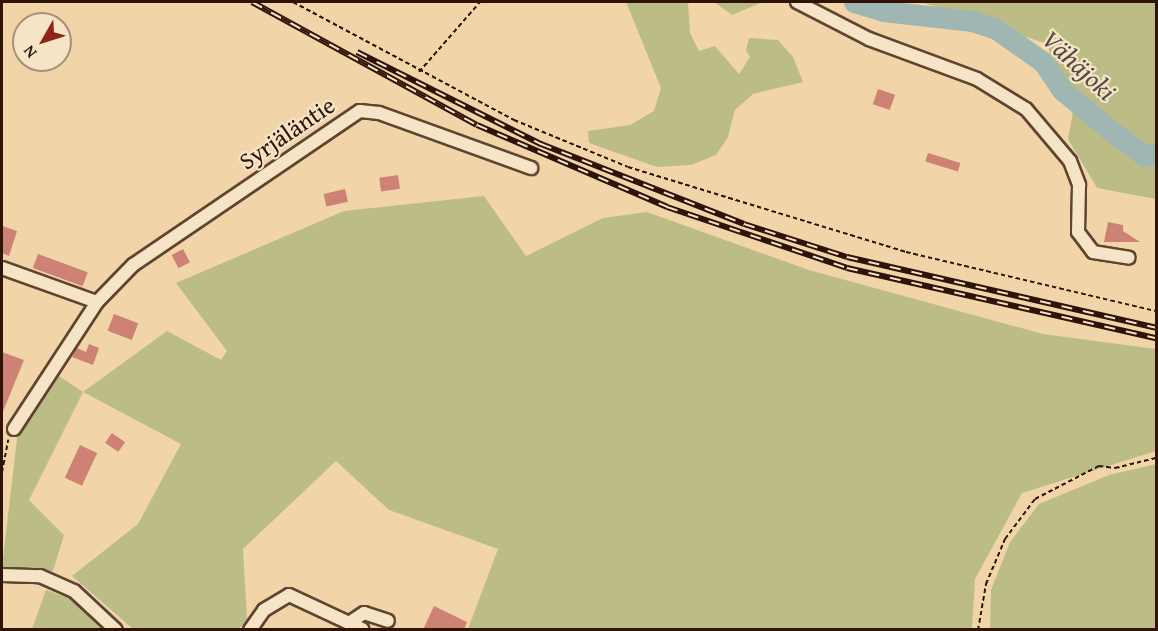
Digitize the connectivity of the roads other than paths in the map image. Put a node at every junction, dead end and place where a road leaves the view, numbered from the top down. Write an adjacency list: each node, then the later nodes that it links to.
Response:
1 (796, 2): 3 (street)
2 (531, 168): 5 (street, Syrjäläntie)
3 (1129, 258)
4 (2, 268): 5 (street)
5 (97, 302): 6 (street, Syrjäläntie)
6 (14, 429)
7 (2, 575): 11 (street)
8 (388, 621): 9 (street)
9 (349, 623): 10 (street); 12 (street)
10 (362, 629)
11 (117, 630)
12 (250, 630)

